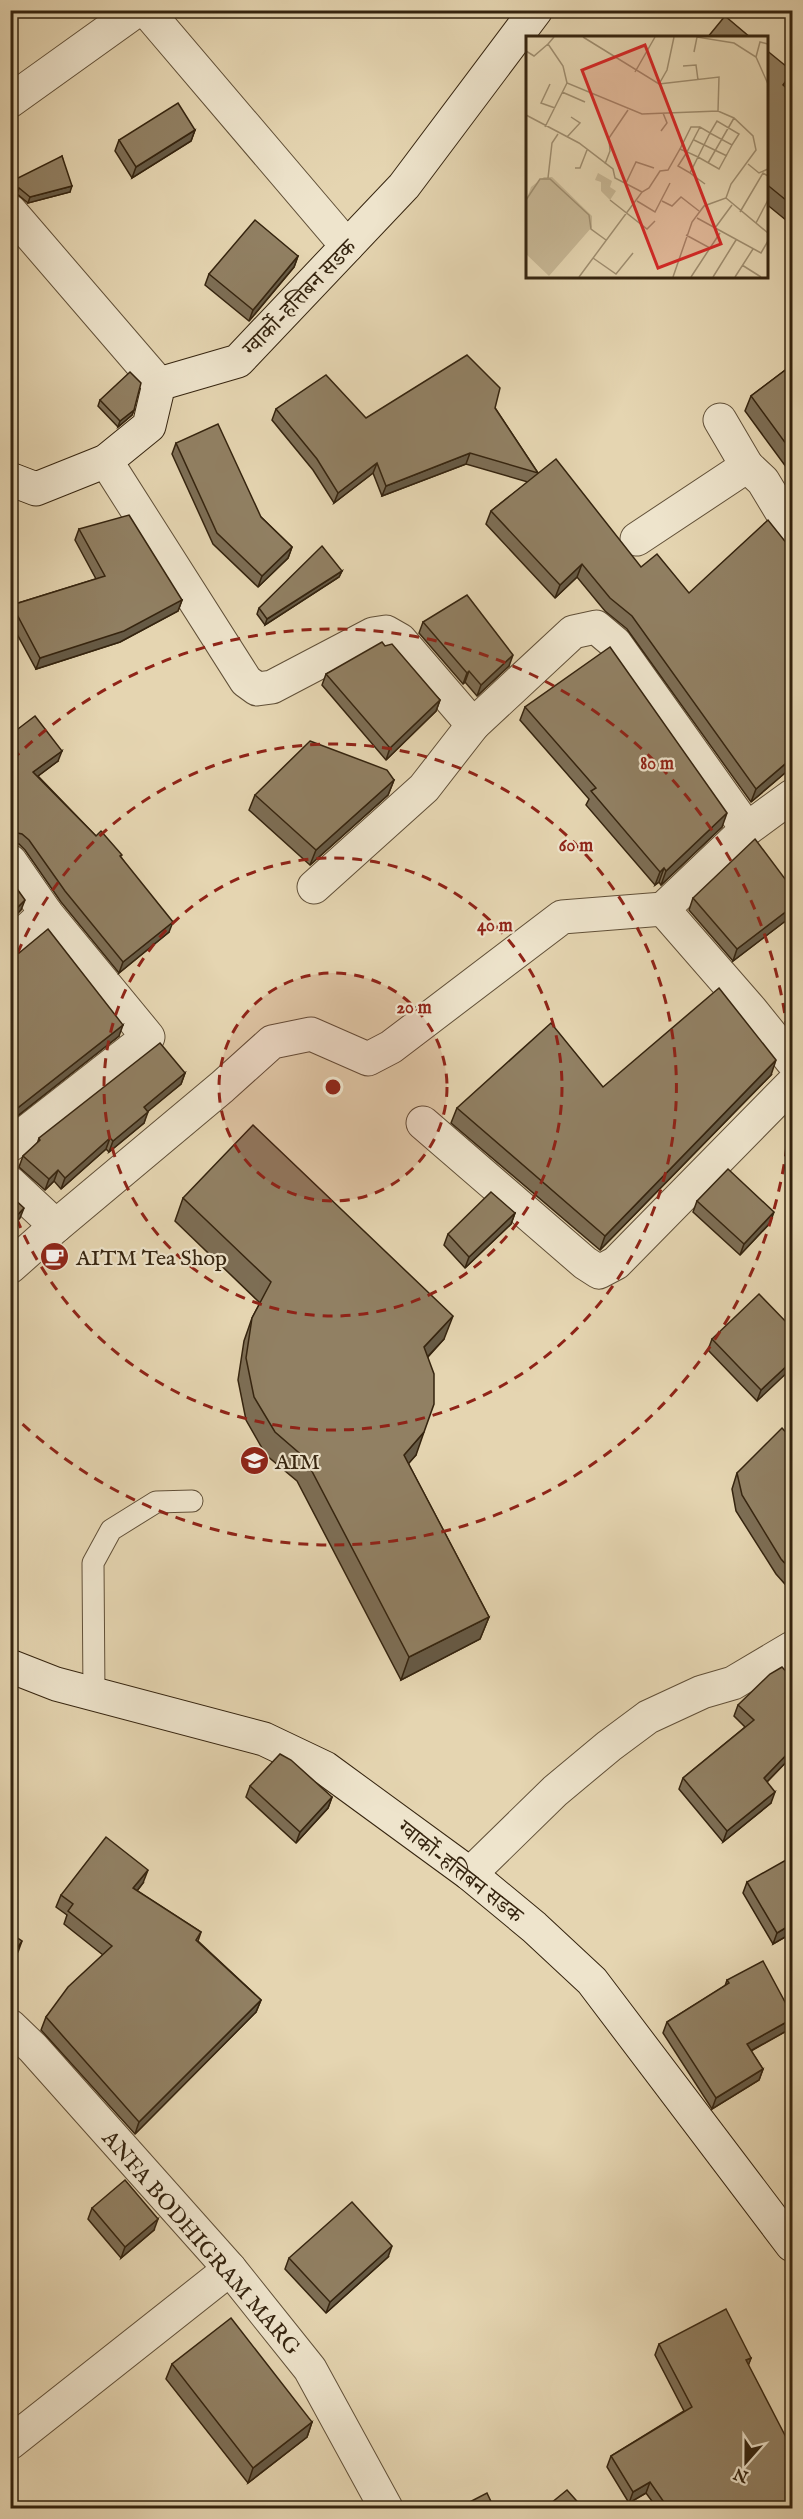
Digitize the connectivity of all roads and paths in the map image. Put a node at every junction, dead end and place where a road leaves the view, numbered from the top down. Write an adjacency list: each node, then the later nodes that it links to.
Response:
1 (137, 10): 4 (street)
2 (146, 10): 6 (street)
3 (536, 10): 6 (street, ग्वार्को-हत्तिबन सडक)
4 (10, 101)
5 (10, 211): 7 (street)
6 (347, 246): 7 (street, ग्वार्को-हत्तिबन सडक)
7 (159, 384): 9 (street)
8 (720, 420): 10 (street)
9 (106, 461): 11 (street); 14 (street)
10 (747, 466): 12 (street); 13 (street)
11 (10, 479)
12 (792, 529)
13 (637, 539)
14 (472, 725): 16 (street); 18 (street)
15 (792, 796): 16 (street)
16 (747, 829): 19 (street)
17 (10, 861): 20 (street)
18 (314, 887)
19 (663, 909): 22 (street); 27 (street)
20 (46, 914): 21 (street); 25 (street)
21 (10, 946)
22 (792, 1061)
23 (792, 1084): 24 (street)
24 (423, 1123)
25 (10, 1145)
26 (10, 1183): 27 (street)
27 (56, 1226): 28 (street)
28 (10, 1267)
29 (192, 1501): 32 (lane)
30 (792, 1648): 33 (street)
31 (10, 1666): 32 (street, ग्वार्को-हत्तिबन सडक)
32 (94, 1695): 33 (street, ग्वार्को-हत्तिबन सडक)
33 (470, 1874): 35 (street, ग्वार्को-हत्तिबन सडक)
34 (12, 2029): 36 (street, ANFA BODHIGRAM MARG)
35 (792, 2245)
36 (230, 2268): 37 (street); 38 (street, ANFA BODHIGRAM MARG)
37 (10, 2443)
38 (386, 2508)

